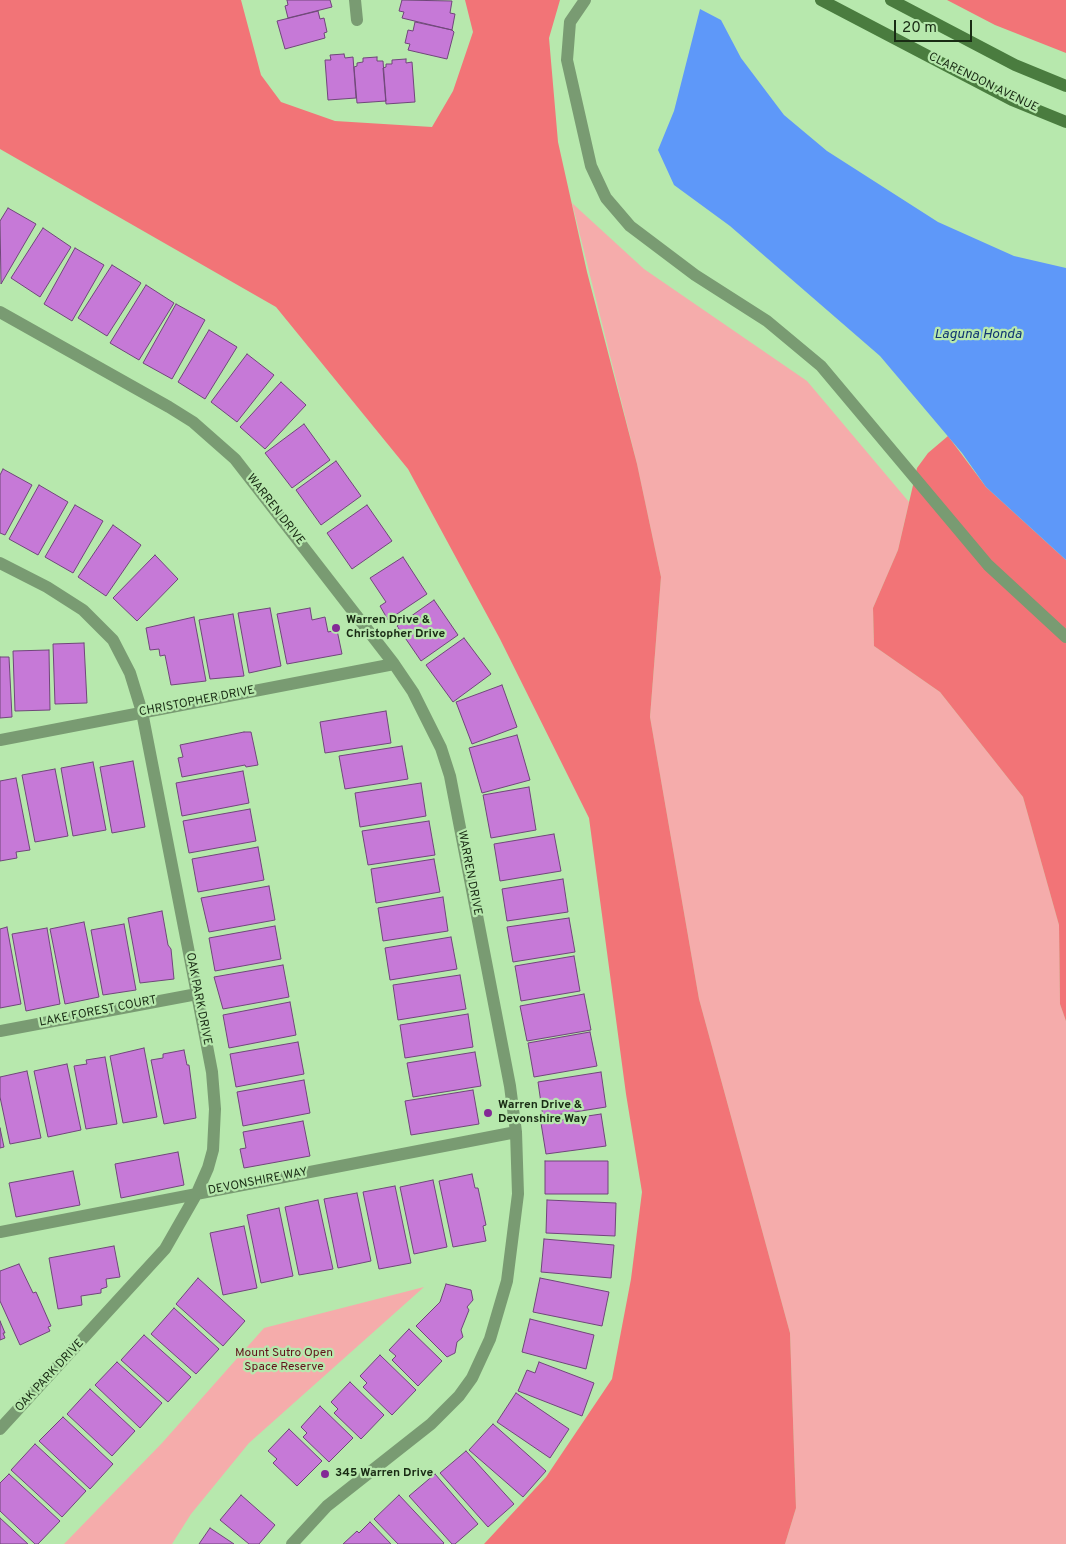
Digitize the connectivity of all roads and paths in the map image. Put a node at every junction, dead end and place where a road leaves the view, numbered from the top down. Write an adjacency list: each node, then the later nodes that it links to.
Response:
1 (355, 0): 5 (street)
2 (584, 0): 10 (street)
3 (821, 0): 7 (main road, CLARENDON AVENUE)
4 (891, 0): 6 (main road)
5 (357, 20)
6 (1066, 86)
7 (1066, 122)
8 (0, 312): 11 (street, WARREN DRIVE)
9 (0, 563): 12 (street, OAK PARK DRIVE)
10 (1066, 637)
11 (394, 664): 12 (street, CHRISTOPHER DRIVE); 16 (street, WARREN DRIVE)
12 (142, 712): 13 (street, CHRISTOPHER DRIVE); 14 (street, OAK PARK DRIVE)
13 (0, 740)
14 (197, 994): 15 (street, LAKE FOREST COURT); 17 (street, OAK PARK DRIVE)
15 (0, 1031)
16 (516, 1132): 17 (street, DEVONSHIRE WAY); 20 (street, WARREN DRIVE)
17 (197, 1194): 18 (street, DEVONSHIRE WAY); 19 (street, OAK PARK DRIVE)
18 (0, 1232)
19 (0, 1429)
20 (292, 1544)

